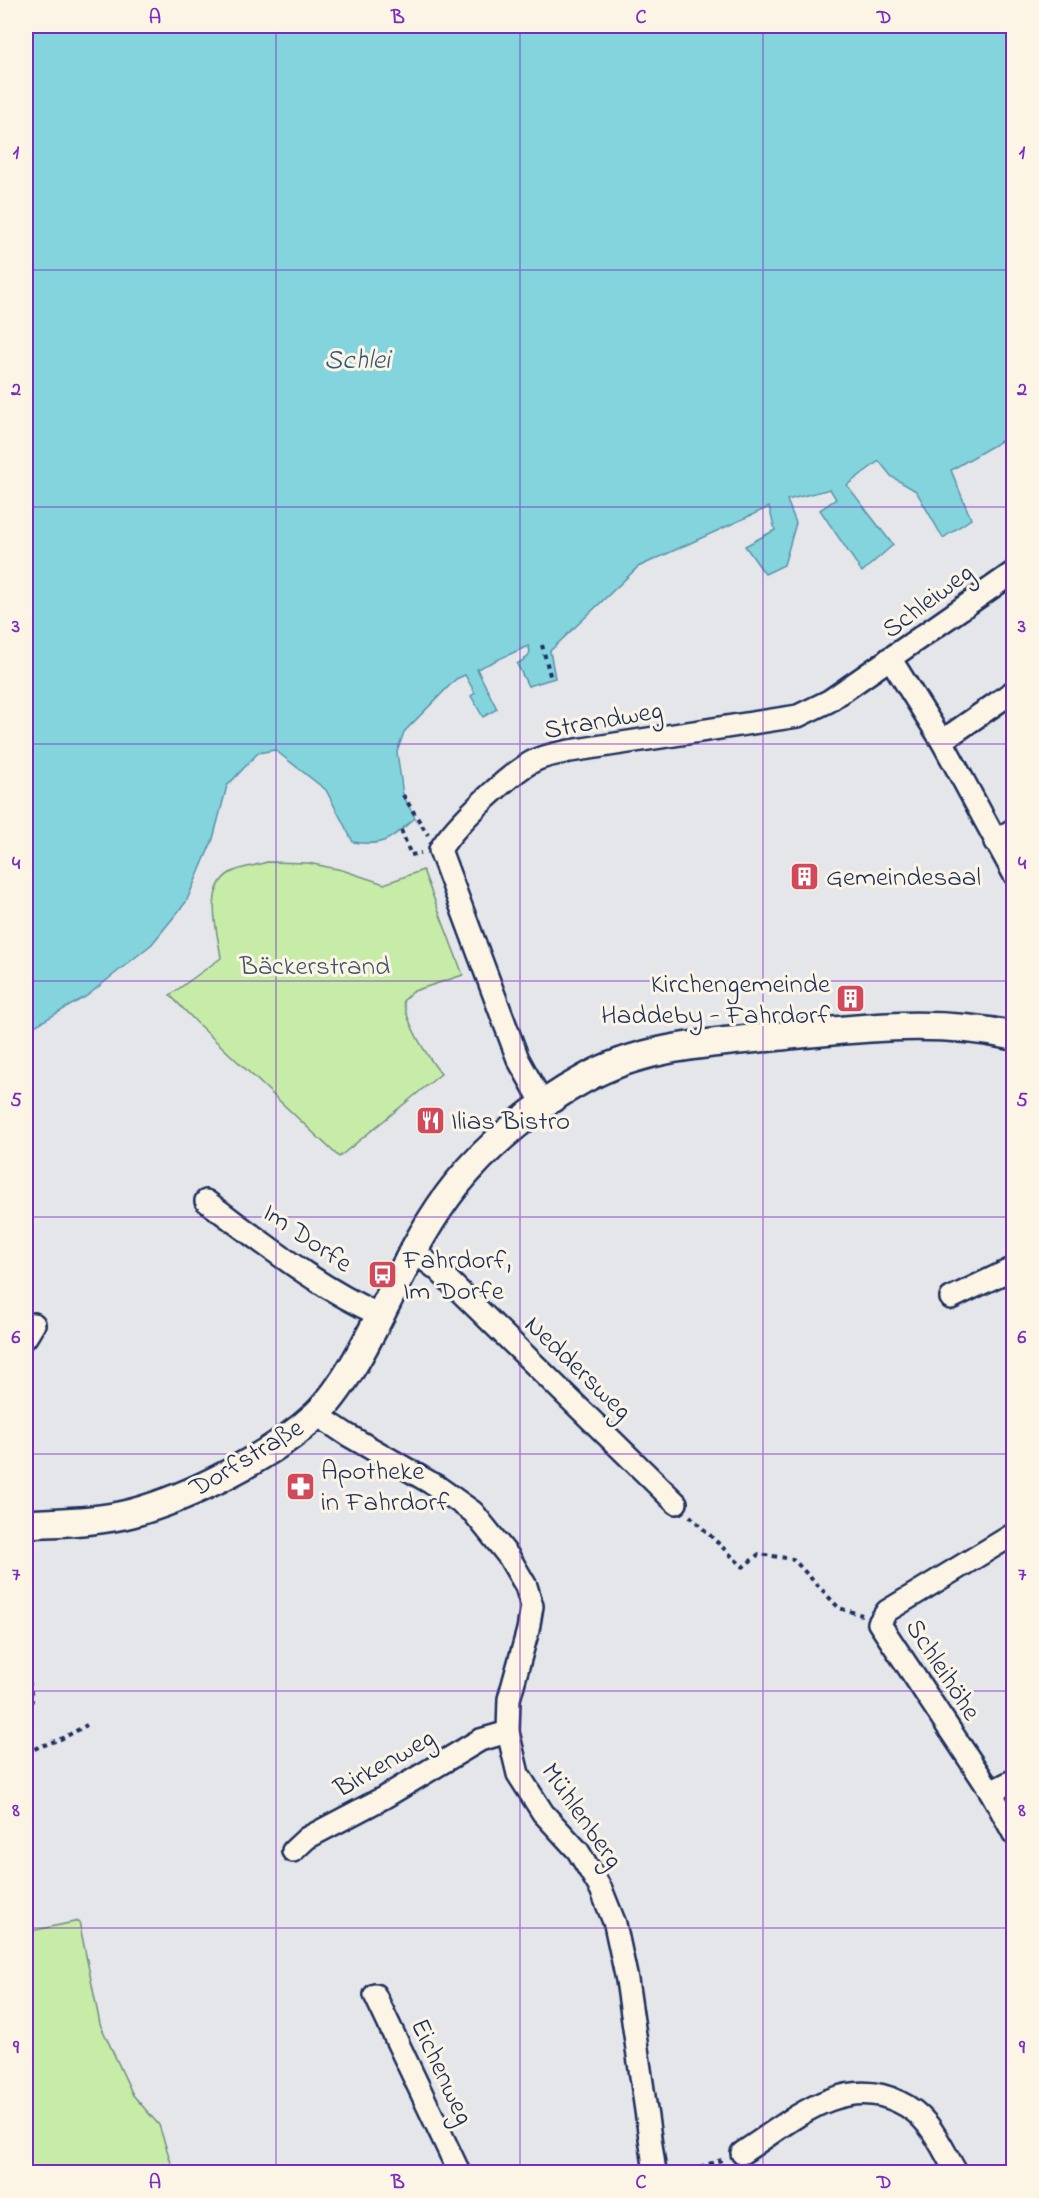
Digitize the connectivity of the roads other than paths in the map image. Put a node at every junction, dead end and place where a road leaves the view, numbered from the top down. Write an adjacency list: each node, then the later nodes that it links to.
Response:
1 (1014, 572): 2 (street, Schleiweg)
2 (890, 658): 4 (street, Schleiweg); 9 (street, Strandweg)
3 (1014, 691): 4 (street)
4 (942, 741): 6 (street, Schleiweg)
5 (1014, 829): 6 (street)
6 (995, 842): 7 (street, Schleiweg)
7 (1014, 874)
8 (1014, 1036): 9 (street, Dorfstraße)
9 (543, 1104): 11 (street, Dorfstraße)
10 (206, 1201): 14 (street, Im Dorfe)
11 (413, 1251): 14 (street, Dorfstraße); 16 (street, Neddersweg)
12 (1014, 1268): 13 (street)
13 (951, 1298)
14 (380, 1315): 15 (street, Dorfstraße)
15 (316, 1414): 17 (street, Dorfstraße); 19 (street, Mühlenberg)
16 (676, 1503)
17 (26, 1524)
18 (1014, 1534): 21 (street, Schleihöhe)
19 (508, 1732): 23 (street, Birkenweg); 27 (street, Mühlenberg)
20 (1014, 1780): 21 (street)
21 (991, 1792): 22 (street, Schleihöhe)
22 (1014, 1834)
23 (293, 1851)
24 (375, 1995): 26 (street, Eichenweg)
25 (742, 2153): 28 (street)
26 (459, 2172)
27 (655, 2172)
28 (956, 2172)

